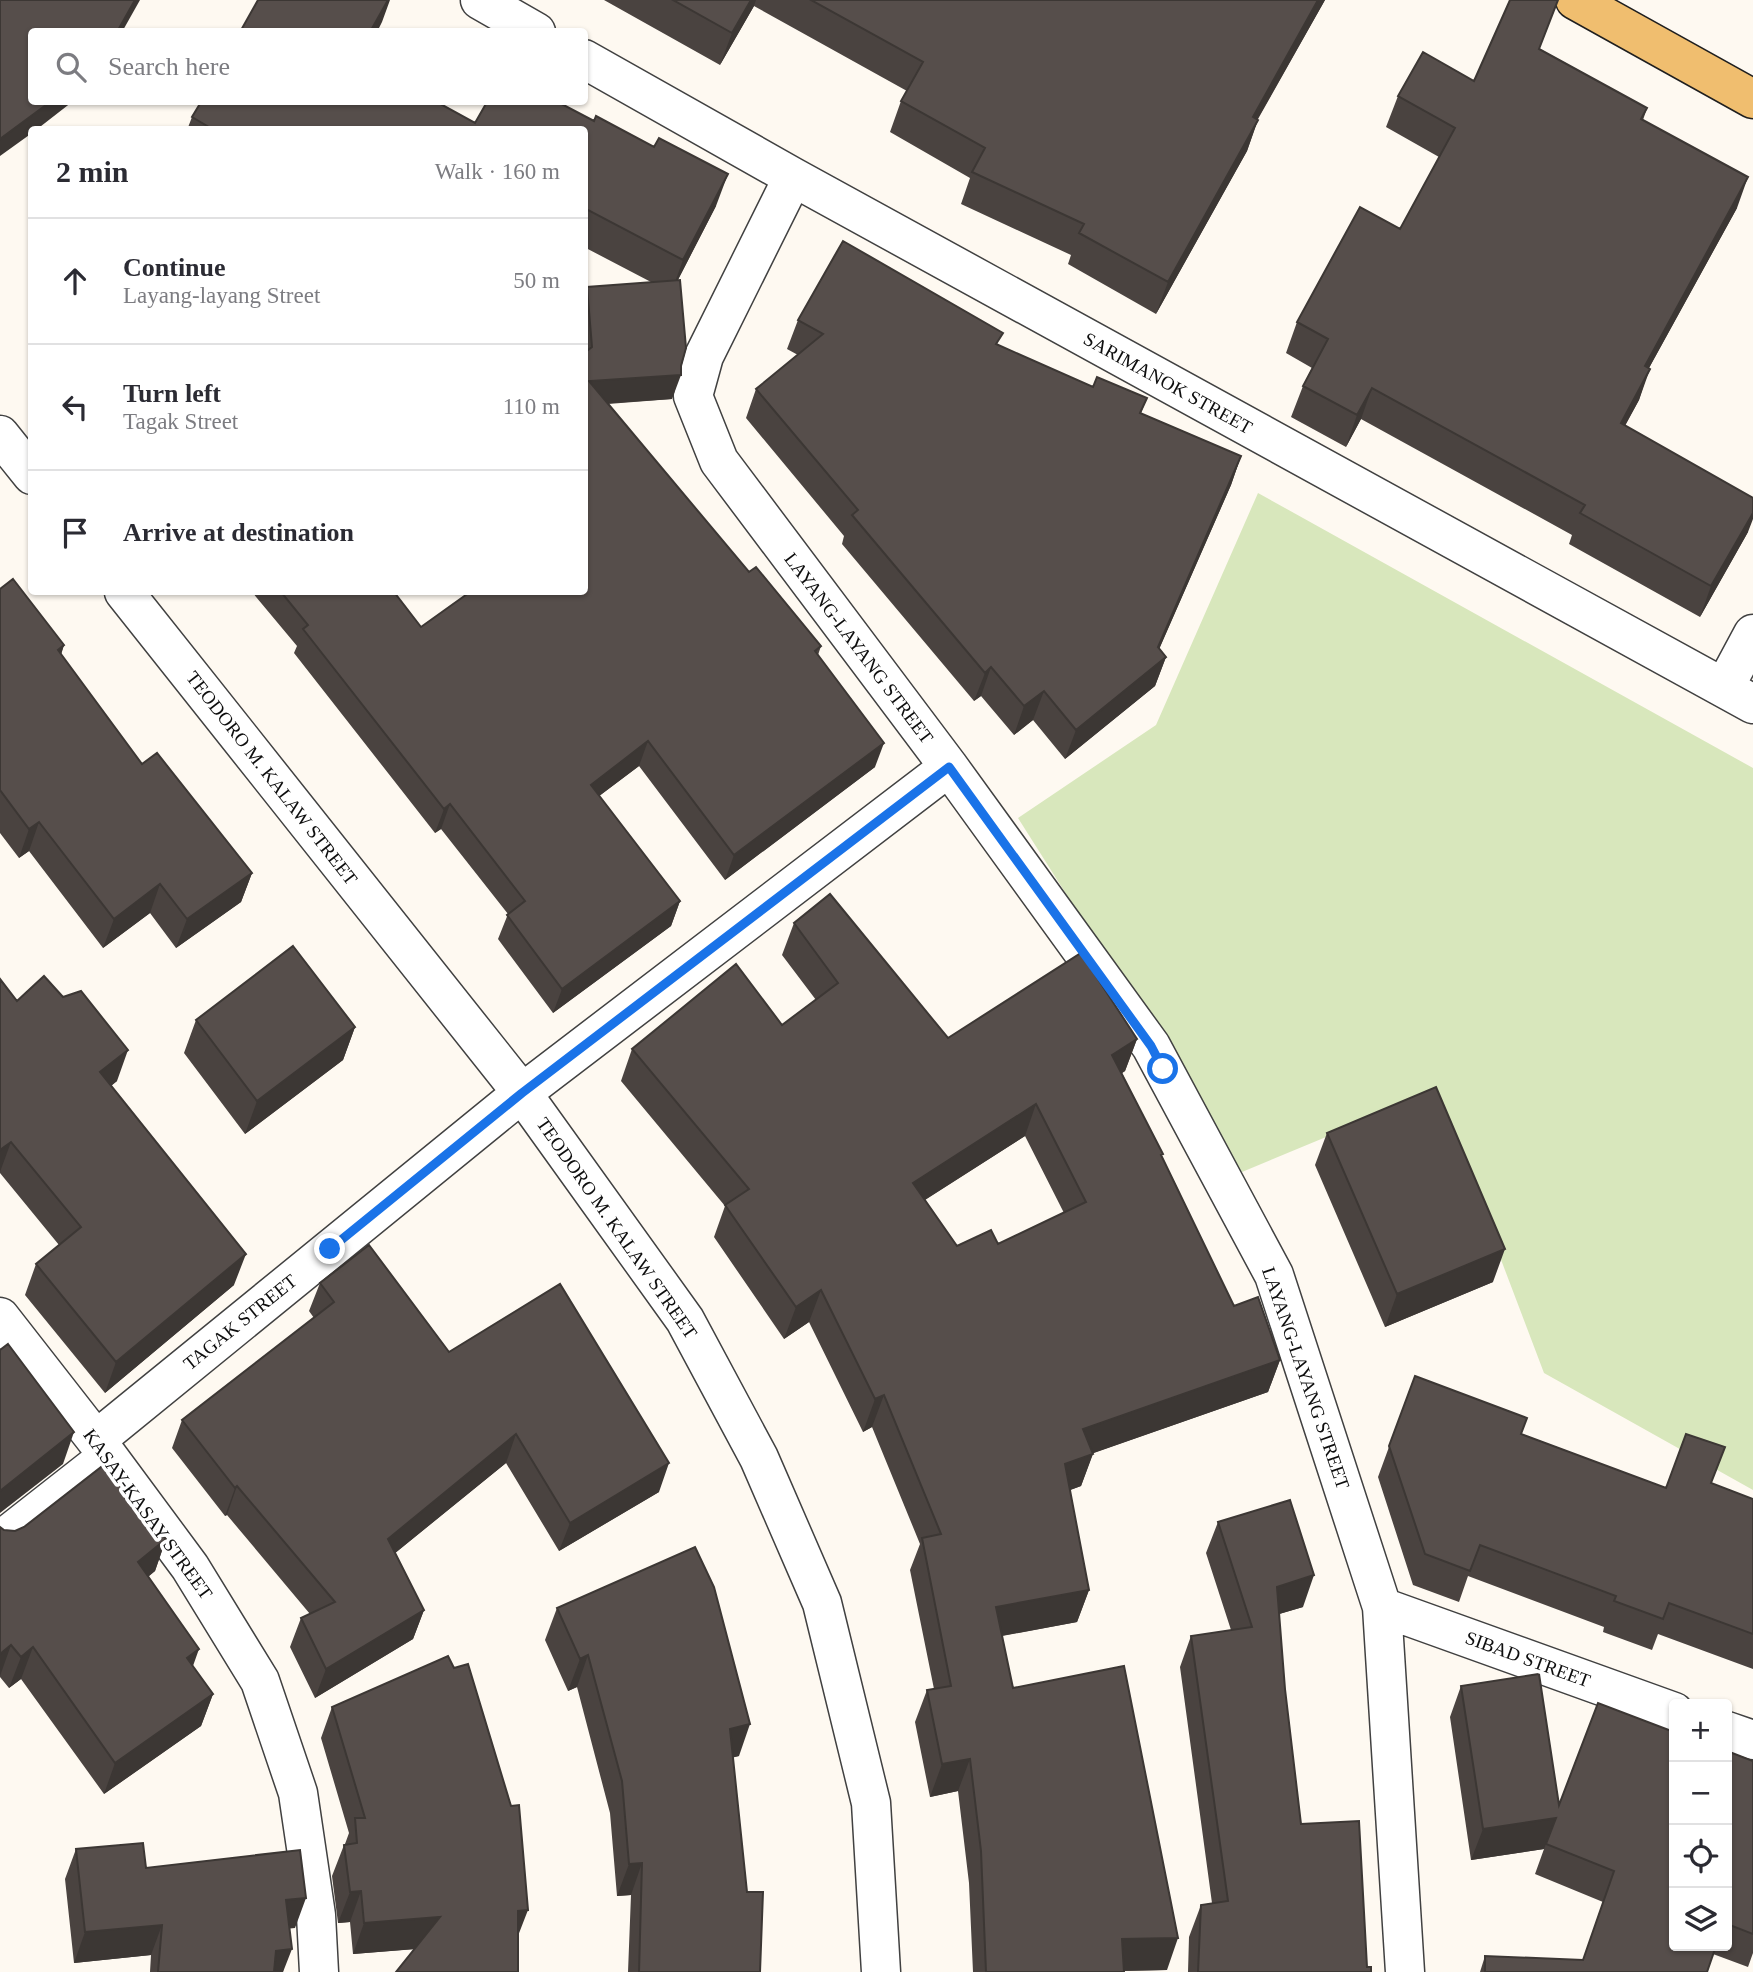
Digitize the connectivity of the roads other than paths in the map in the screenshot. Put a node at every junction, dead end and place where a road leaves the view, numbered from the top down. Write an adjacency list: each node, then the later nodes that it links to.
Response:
1 (480, 0): 3 (street)
2 (1575, 0): 5 (main road)
3 (529, 28)
4 (588, 61): 6 (street, SARIMANOK STREET)
5 (1753, 99)
6 (793, 177): 11 (street, SARIMANOK STREET); 12 (street, LAYANG-LAYANG STREET)
7 (0, 435): 8 (street)
8 (28, 470)
9 (126, 595): 13 (street, TEODORO M. KALAW STREET)
10 (1753, 634): 11 (street)
11 (1739, 696)
12 (949, 767): 13 (street, TAGAK STREET); 17 (street, LAYANG-LAYANG STREET)
13 (522, 1093): 15 (street, TAGAK STREET); 22 (street, TEODORO M. KALAW STREET)
14 (0, 1317): 15 (street, KASAY-KASAY STREET)
15 (102, 1448): 16 (street, TAGAK STREET); 21 (street, KASAY-KASAY STREET)
16 (0, 1541)
17 (1382, 1607): 18 (street, SIBAD STREET); 23 (street, LAYANG-LAYANG STREET)
18 (1669, 1710)
19 (1732, 1733): 20 (street)
20 (1753, 1740)
21 (319, 1972)
22 (881, 1972)
23 (1405, 1972)

